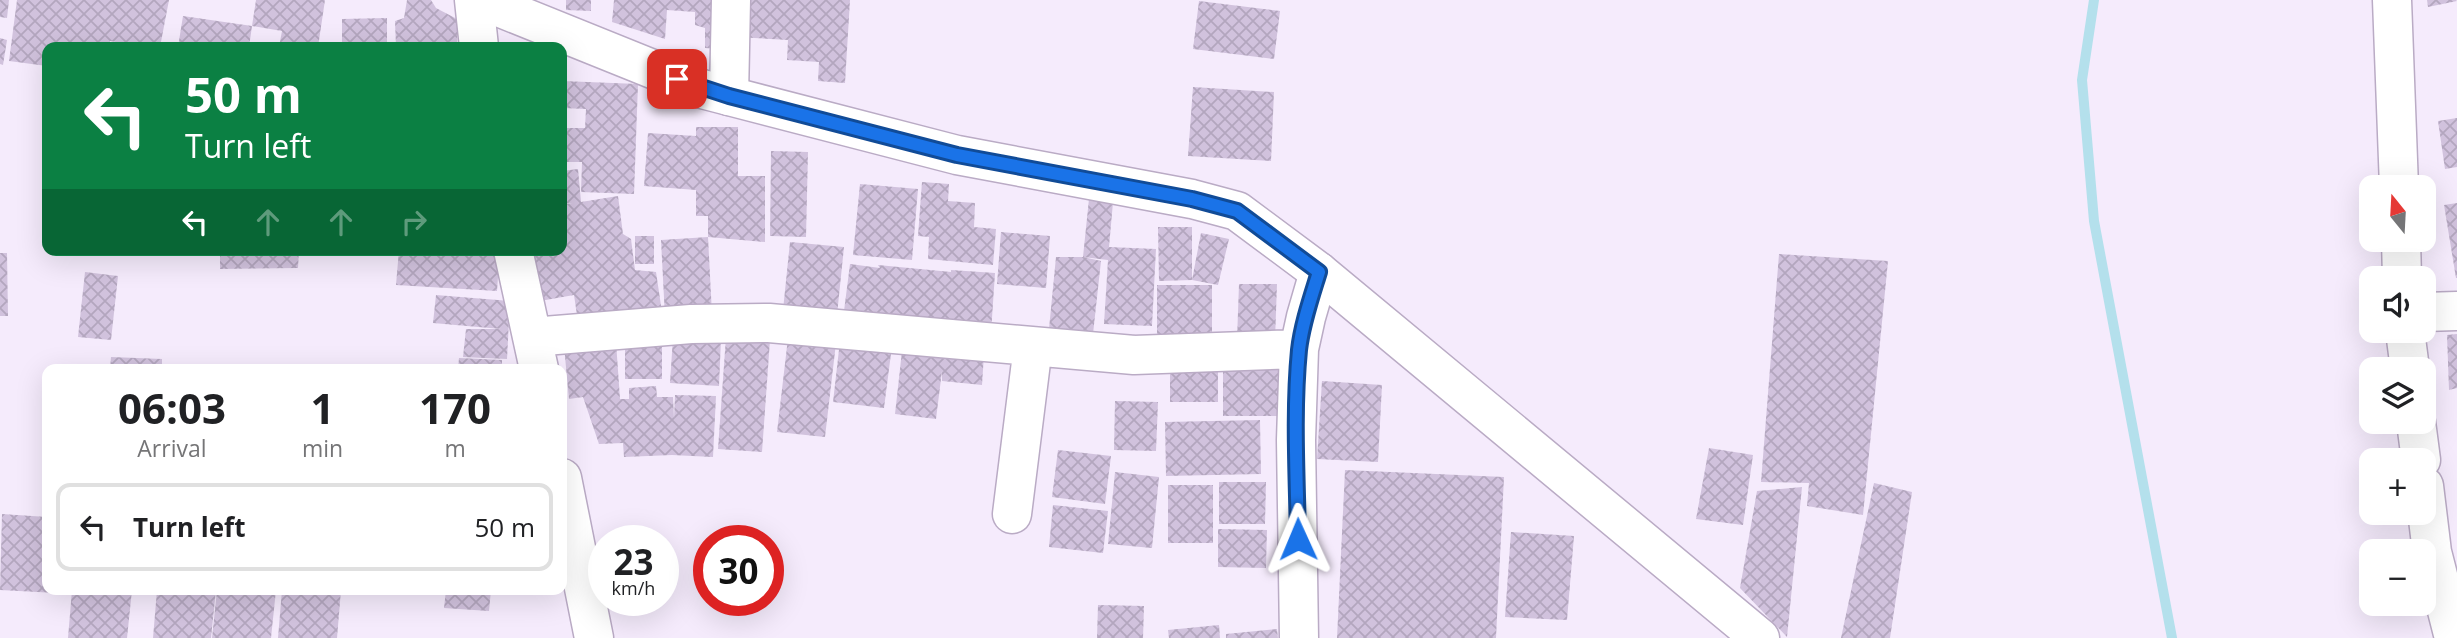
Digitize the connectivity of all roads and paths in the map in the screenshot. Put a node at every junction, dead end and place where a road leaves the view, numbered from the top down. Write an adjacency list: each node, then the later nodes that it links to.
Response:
1 (474, 0): 5 (street)
2 (481, 0): 6 (street)
3 (731, 0): 6 (street)
4 (2392, 0): 7 (street)
5 (478, 42)
6 (729, 96): 9 (street)
7 (2399, 175)
8 (514, 256): 14 (street)
9 (1319, 272): 13 (street); 20 (street)
10 (2457, 311): 11 (street)
11 (2436, 312)
12 (1033, 346): 13 (street); 14 (street); 16 (street)
13 (1299, 349): 19 (street)
14 (536, 353)
15 (567, 503): 18 (street)
16 (1012, 514)
17 (2429, 525): 21 (street)
18 (594, 638)
19 (1300, 638)
20 (1760, 638)
21 (2454, 638)

